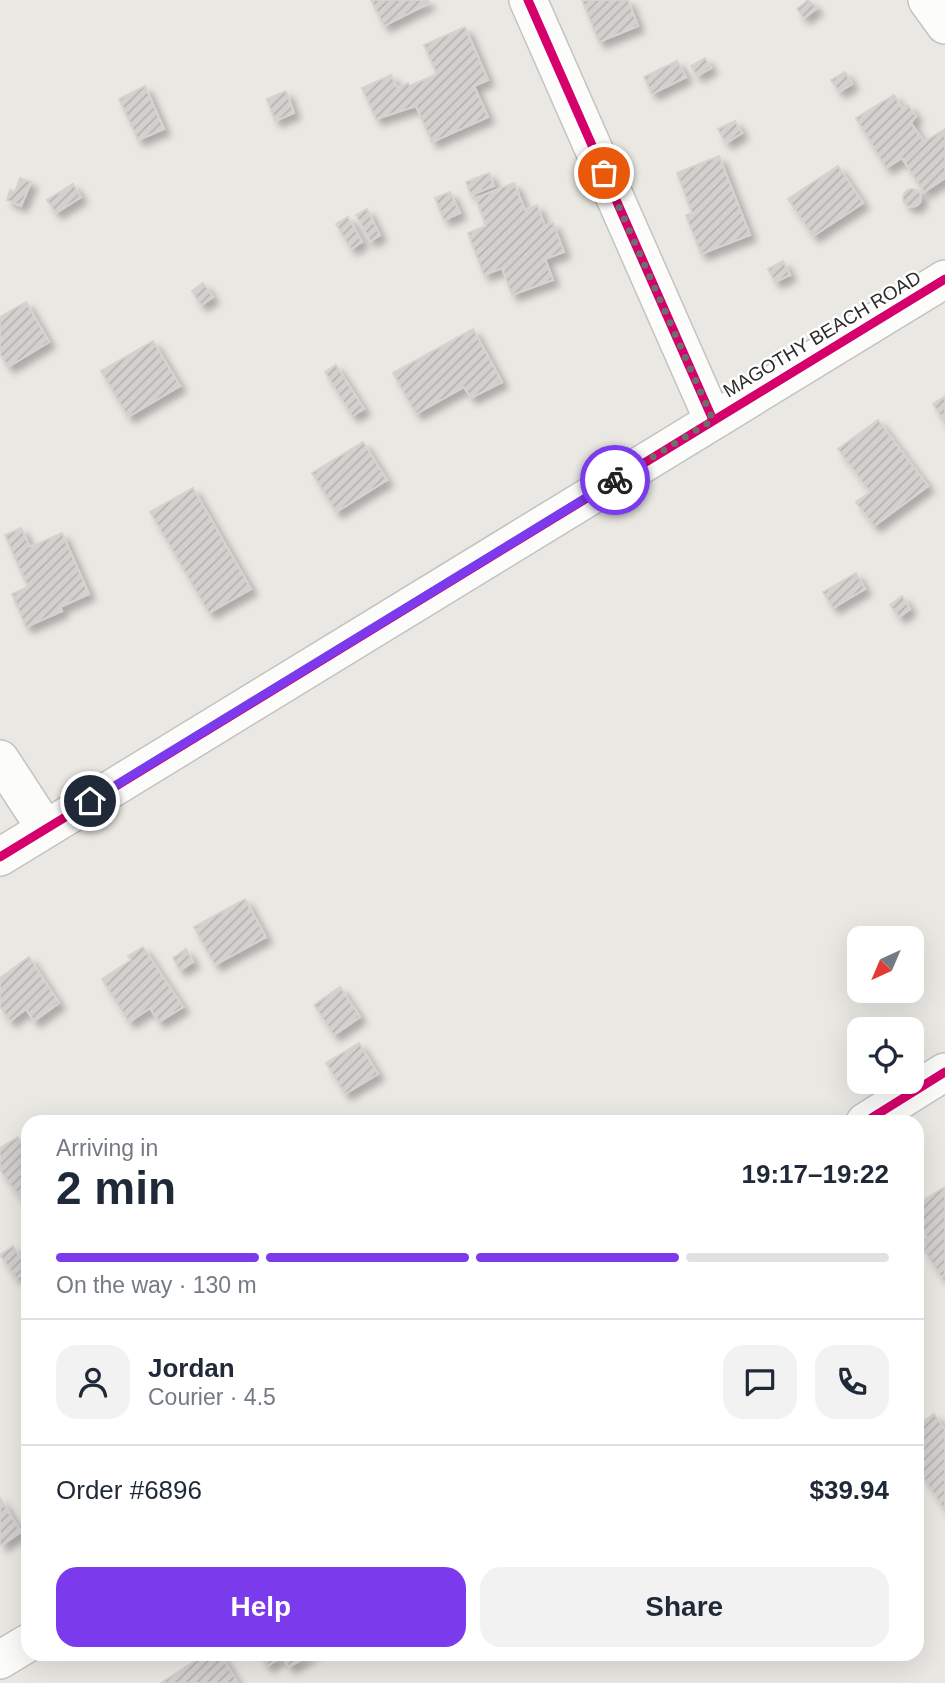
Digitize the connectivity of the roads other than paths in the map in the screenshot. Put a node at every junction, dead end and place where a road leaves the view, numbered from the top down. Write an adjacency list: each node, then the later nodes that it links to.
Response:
1 (528, 0): 5 (street)
2 (927, 0): 3 (street)
3 (945, 25)
4 (945, 279): 5 (street, MAGOTHY BEACH ROAD)
5 (713, 420): 7 (street, MAGOTHY BEACH ROAD)
6 (0, 760): 7 (street)
7 (45, 828): 8 (street, MAGOTHY BEACH ROAD)
8 (0, 857)
9 (945, 1072): 10 (street)
10 (876, 1115)
11 (21, 1647): 12 (street)
12 (0, 1660)

